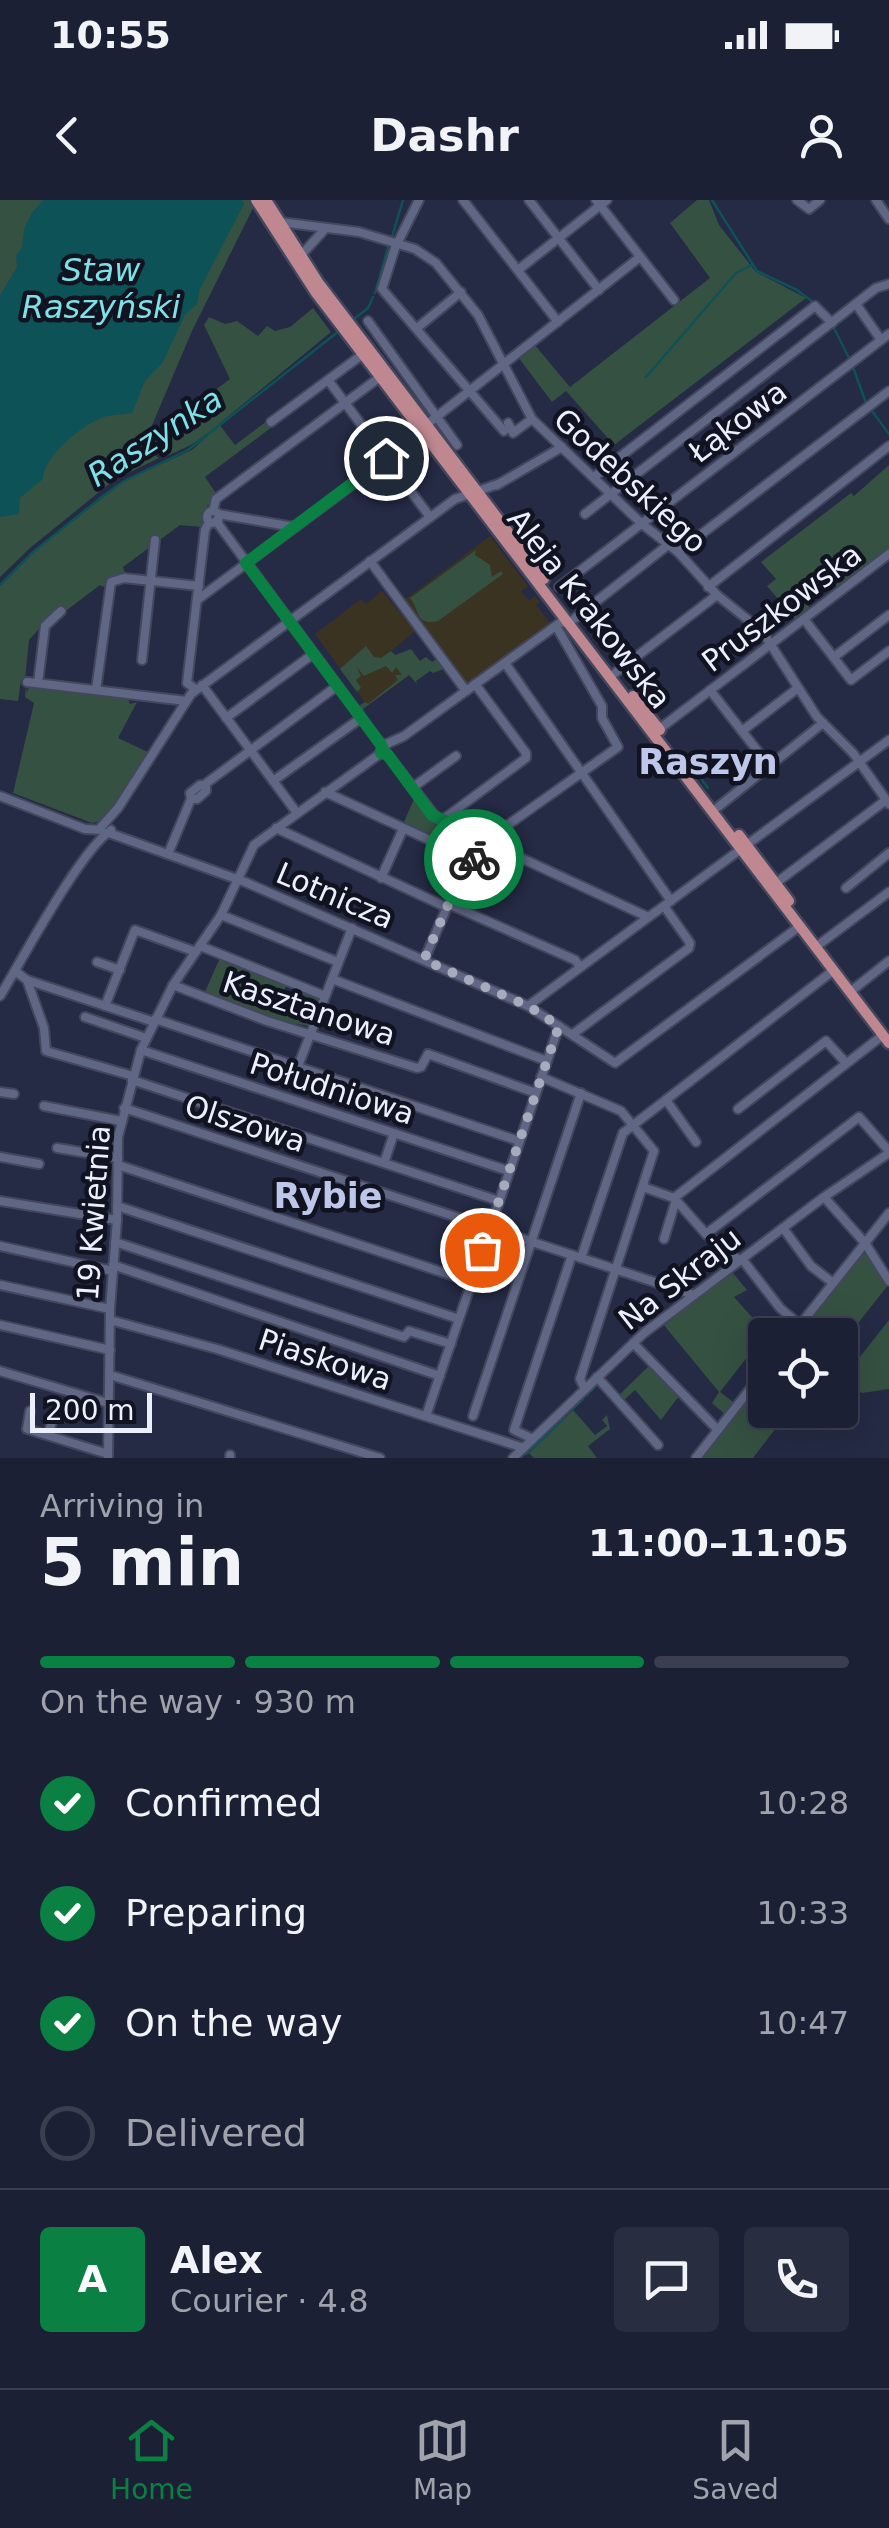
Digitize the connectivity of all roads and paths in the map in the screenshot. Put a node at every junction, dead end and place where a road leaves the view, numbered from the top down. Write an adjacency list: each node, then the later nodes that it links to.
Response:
1 (256, 200): 17 (main road, Aleja Krakowska)
2 (266, 200): 11 (main road, Aleja Krakowska)
3 (419, 200): 16 (street)
4 (463, 200): 19 (street)
5 (529, 200): 14 (street)
6 (797, 200): 7 (street)
7 (820, 200)
8 (876, 200): 10 (street)
9 (601, 202): 14 (street); 18 (street)
10 (889, 219)
11 (280, 222): 12 (street, Godebskiego); 17 (main road, Aleja Krakowska)
12 (314, 228): 13 (street, Godebskiego); 15 (street)
13 (325, 230): 15 (street); 16 (street, Godebskiego)
14 (558, 238): 19 (street); 21 (street)
15 (316, 240): 17 (street)
16 (397, 242): 22 (street, Godebskiego); 28 (street)
17 (296, 256): 30 (main road, Aleja Krakowska); 39 (main road, Aleja Krakowska)
18 (640, 258): 21 (street); 23 (street)
19 (518, 270): 26 (street)
20 (889, 284): 24 (street)
21 (599, 290): 26 (street)
22 (461, 292): 28 (street); 31 (street, Godebskiego)
23 (674, 300)
24 (856, 304): 27 (street); 29 (street)
25 (368, 321): 39 (street)
26 (558, 322): 31 (street)
27 (831, 324): 44 (street); 46 (street)
28 (417, 328): 34 (street)
29 (885, 337): 50 (street, Łąkowa)
30 (364, 354): 32 (main road, Aleja Krakowska); 33 (street)
31 (505, 363): 34 (street); 37 (street, Godebskiego)
32 (380, 377): 36 (street); 39 (main road, Aleja Krakowska)
33 (328, 380): 36 (street); 38 (street)
34 (470, 391): 37 (street); 39 (street)
35 (889, 391): 54 (street)
36 (345, 402): 43 (street); 48 (street)
37 (532, 419): 41 (street, Godebskiego)
38 (271, 422)
39 (428, 424): 40 (street); 43 (street); 45 (main road, Aleja Krakowska)
40 (457, 446)
41 (562, 446): 44 (street, Godebskiego); 45 (street)
42 (889, 446): 61 (street)
43 (386, 458): 49 (street); 51 (street)
44 (594, 477): 46 (street, Godebskiego)
45 (474, 494): 49 (street); 67 (main road, Aleja Krakowska)
46 (612, 494): 47 (street); 50 (street, Godebskiego)
47 (584, 514)
48 (214, 517): 51 (street); 57 (street); 59 (street)
49 (430, 517): 56 (street)
50 (642, 524): 53 (street, Godebskiego); 60 (street, Łąkowa)
51 (294, 527): 57 (street)
52 (155, 540): 58 (street)
53 (668, 545): 54 (street, Godebskiego); 67 (street, 19 Kwietnia)
54 (678, 552): 61 (street, Godebskiego)
55 (889, 554): 66 (street, Pruszkowska)
56 (370, 560): 68 (street); 84 (street)
57 (246, 563): 63 (street); 68 (street)
58 (150, 580): 59 (street); 73 (street); 82 (street)
59 (198, 586): 63 (street)
60 (559, 587)
61 (708, 587): 62 (street, Godebskiego)
62 (717, 596): 69 (street, Godebskiego); 75 (street)
63 (197, 600): 80 (street)
64 (62, 611): 77 (street)
65 (889, 615): 72 (street)
66 (804, 618): 69 (street, Pruszkowska); 72 (street)
67 (565, 620): 74 (street, 19 Kwietnia); 75 (main road, Aleja Krakowska); 89 (main road, Aleja Krakowska); 97 (street)
68 (289, 621): 71 (street); 80 (street)
69 (771, 644): 81 (street, Godebskiego); 83 (street, Pruszkowska)
70 (889, 651): 72 (street)
71 (313, 654): 79 (street); 86 (street)
72 (834, 657)
73 (142, 660)
74 (505, 662): 78 (street, 19 Kwietnia); 97 (street)
75 (615, 672): 89 (main road, Aleja Krakowska)
76 (27, 682): 77 (street)
77 (38, 683): 82 (street)
78 (476, 684): 84 (street, 19 Kwietnia); 105 (street)
79 (337, 686): 87 (street); 93 (street)
80 (198, 687): 85 (street); 86 (street)
81 (798, 688): 88 (street, Godebskiego); 90 (street)
82 (96, 690): 85 (street)
83 (710, 690): 89 (street, Pruszkowska); 90 (street)
84 (466, 691): 92 (street, 19 Kwietnia)
85 (186, 701): 108 (street)
86 (226, 718): 93 (street)
87 (361, 718): 92 (street); 98 (street)
88 (823, 723): 95 (street, Godebskiego); 96 (street)
89 (656, 731): 103 (main road, Aleja Krakowska); 110 (main road, Aleja Krakowska)
90 (742, 731): 96 (street)
91 (889, 740): 95 (street)
92 (386, 749): 99 (street); 100 (street, 19 Kwietnia)
93 (250, 750): 98 (street); 111 (street)
94 (456, 756): 99 (street)
95 (859, 763): 102 (street, Godebskiego); 110 (street)
96 (770, 767): 103 (street)
97 (583, 771): 109 (street); 119 (street)
98 (273, 782): 104 (street)
99 (412, 788): 105 (street)
100 (326, 792): 104 (street, 19 Kwietnia); 107 (street)
101 (0, 796): 108 (street, Lotnicza)
102 (888, 802): 116 (street)
103 (718, 808): 110 (main road, Aleja Krakowska)
104 (297, 813): 106 (street, 19 Kwietnia)
105 (441, 821): 109 (street)
106 (276, 828): 114 (street); 115 (street, 19 Kwietnia)
107 (403, 829): 113 (street); 114 (street)
108 (103, 830): 111 (street, Lotnicza); 134 (street)
109 (486, 841): 113 (street); 122 (street)
110 (745, 848): 116 (main road, Aleja Krakowska); 119 (street); 123 (main road, Aleja Krakowska)
111 (168, 854): 115 (street, Lotnicza)
112 (889, 854): 117 (street)
113 (473, 860): 120 (street)
114 (382, 878): 120 (street)
115 (237, 879): 121 (street, 19 Kwietnia); 124 (street, Lotnicza)
116 (776, 884): 125 (main road, Aleja Krakowska)
117 (846, 888)
118 (889, 892): 125 (street)
119 (668, 904): 122 (street); 147 (street)
120 (448, 905): 127 (street); 131 (street)
121 (222, 915): 126 (street, 19 Kwietnia); 129 (street)
122 (648, 917): 131 (street)
123 (800, 926): 133 (main road, Aleja Krakowska); 147 (street, Lotnicza)
124 (352, 928): 127 (street, Lotnicza); 129 (street)
125 (821, 944): 138 (main road, Aleja Krakowska)
126 (198, 949): 132 (street); 137 (street, 19 Kwietnia); 140 (street)
127 (424, 960): 142 (street, Lotnicza)
128 (97, 962): 132 (street)
129 (338, 962): 135 (street)
130 (889, 962): 138 (street)
131 (580, 966): 142 (street)
132 (120, 970): 141 (street)
133 (834, 970): 148 (main road, Aleja Krakowska); 160 (street)
134 (14, 971): 136 (street); 139 (street)
135 (332, 979): 140 (street); 151 (street)
136 (26, 980): 141 (street); 155 (street)
137 (173, 985): 144 (street, 19 Kwietnia); 146 (street, Kasztanowa)
138 (855, 988): 148 (main road, Aleja Krakowska)
139 (0, 996)
140 (325, 996): 146 (street)
141 (105, 1006): 144 (street)
142 (528, 1006): 145 (street, Lotnicza)
143 (85, 1017): 149 (street)
144 (154, 1021): 149 (street, 19 Kwietnia); 153 (street)
145 (559, 1026): 147 (street, Lotnicza); 151 (street)
146 (309, 1033): 153 (street); 157 (street, Kasztanowa)
147 (573, 1034)
148 (887, 1037): 152 (street)
149 (146, 1038): 150 (street, 19 Kwietnia)
150 (141, 1050): 155 (street, 19 Kwietnia); 166 (street, Południowa)
151 (546, 1062): 154 (street)
152 (846, 1064): 163 (street); 178 (street)
153 (298, 1066): 167 (street)
154 (542, 1077): 157 (street); 158 (street)
155 (132, 1078): 162 (street, 19 Kwietnia); 173 (street)
156 (0, 1092): 159 (street)
157 (536, 1093): 167 (street)
158 (581, 1093): 165 (street); 189 (street)
159 (14, 1094)
160 (666, 1100): 165 (street); 168 (street)
161 (44, 1106): 164 (street)
162 (124, 1108): 164 (street, 19 Kwietnia); 184 (street, Olszowa)
163 (738, 1109)
164 (120, 1121): 172 (street, 19 Kwietnia)
165 (634, 1124): 176 (street); 192 (street)
166 (394, 1133): 173 (street); 175 (street, Południowa)
167 (519, 1141): 175 (street)
168 (696, 1142)
169 (57, 1148): 172 (street)
170 (889, 1152): 177 (street, Na Skraju); 186 (street)
171 (0, 1157): 174 (street)
172 (118, 1162): 181 (street, 19 Kwietnia); 198 (street)
173 (384, 1163): 180 (street)
174 (39, 1164)
175 (509, 1171): 180 (street)
176 (644, 1187): 178 (street); 196 (street)
177 (824, 1197): 185 (street, Na Skraju); 190 (street)
178 (676, 1199): 186 (street); 187 (street)
179 (0, 1201): 183 (street)
180 (499, 1201): 184 (street)
181 (117, 1206): 183 (street, 19 Kwietnia); 205 (street)
182 (889, 1213): 190 (street)
183 (117, 1220): 188 (street, 19 Kwietnia)
184 (490, 1228): 189 (street, Olszowa); 198 (street)
185 (783, 1228): 193 (street, Na Skraju); 199 (street)
186 (706, 1234): 193 (street)
187 (664, 1239)
188 (115, 1242): 194 (street, 19 Kwietnia); 209 (street)
189 (531, 1242): 192 (street, Olszowa); 220 (street)
190 (865, 1243): 195 (street); 199 (street)
191 (0, 1246): 194 (street)
192 (577, 1257): 196 (street, Olszowa); 225 (street)
193 (741, 1260): 201 (street, Na Skraju); 203 (street)
194 (113, 1268): 202 (street, 19 Kwietnia); 213 (street)
195 (886, 1268): 197 (street)
196 (617, 1270): 201 (street, Olszowa); 215 (street)
197 (889, 1281)
198 (472, 1282): 205 (street)
199 (833, 1283): 204 (street)
200 (0, 1285): 202 (street)
201 (694, 1295): 208 (street, Na Skraju)
202 (110, 1309): 206 (street, 19 Kwietnia)
203 (791, 1318)
204 (806, 1318)
205 (459, 1319): 209 (street)
206 (110, 1320): 210 (street, 19 Kwietnia); 219 (street, Piaskowa)
207 (0, 1326): 210 (street)
208 (633, 1343): 214 (street, Na Skraju); 222 (street)
209 (450, 1344): 213 (street)
210 (110, 1350): 212 (street, 19 Kwietnia)
211 (0, 1371): 217 (street)
212 (110, 1375): 217 (street, 19 Kwietnia); 230 (street)
213 (440, 1376): 219 (street)
214 (597, 1378): 215 (street, Na Skraju); 227 (street)
215 (585, 1389): 225 (street, Na Skraju)
216 (748, 1392): 222 (street)
217 (108, 1403): 229 (street, 19 Kwietnia)
218 (30, 1411): 224 (street)
219 (426, 1416): 228 (street, Piaskowa)
220 (473, 1416)
221 (53, 1418): 224 (street)
222 (718, 1430): 232 (street)
223 (80, 1432): 226 (street)
224 (48, 1434): 226 (street)
225 (533, 1439): 228 (street, Na Skraju)
226 (74, 1443): 229 (street)
227 (658, 1445)
228 (524, 1448): 231 (street, Na Skraju)
229 (108, 1456)
230 (380, 1458)
231 (514, 1458)
232 (696, 1458)

